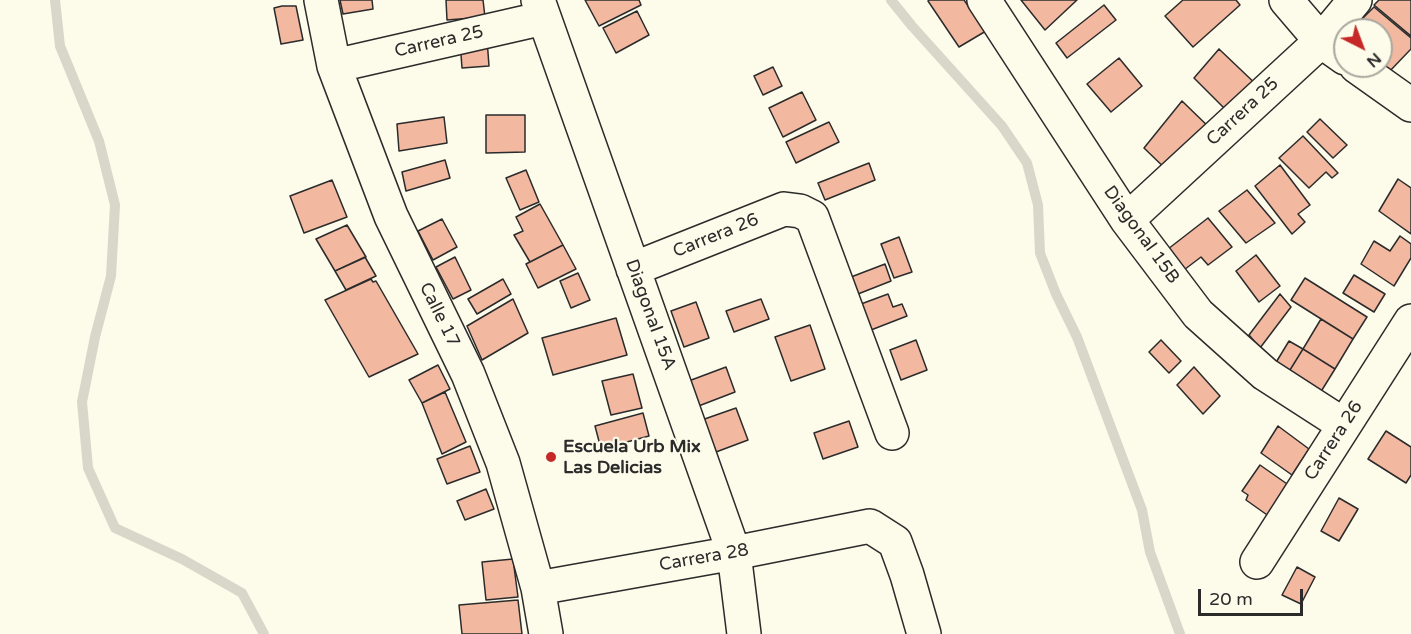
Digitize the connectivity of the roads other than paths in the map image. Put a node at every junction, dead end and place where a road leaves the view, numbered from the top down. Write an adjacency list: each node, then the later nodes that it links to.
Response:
1 (321, 0): 8 (street, Calle 17)
2 (984, 0): 11 (street, Diagonal 15B)
3 (1286, 0): 7 (street)
4 (1355, 0): 6 (street, Carrera 25)
5 (541, 9): 8 (street, Carrera 25); 12 (street, Diagonal 15A)
6 (1347, 18)
7 (1333, 50): 11 (street, Carrera 25)
8 (334, 66): 18 (street, Calle 17)
9 (1373, 78): 10 (street)
10 (1411, 105)
11 (1127, 220): 14 (street, Diagonal 15B)
12 (633, 269): 15 (street, Carrera 26); 16 (street, Diagonal 15A)
13 (1411, 321): 14 (street, Carrera 26)
14 (1344, 425): 17 (street, Carrera 26)
15 (892, 433)
16 (734, 553): 18 (street, Carrera 28); 20 (street, Diagonal 15A); 21 (street, Carrera 28)
17 (1257, 561)
18 (537, 588): 19 (street, Calle 17)
19 (546, 634)
20 (744, 634)
21 (924, 634)

